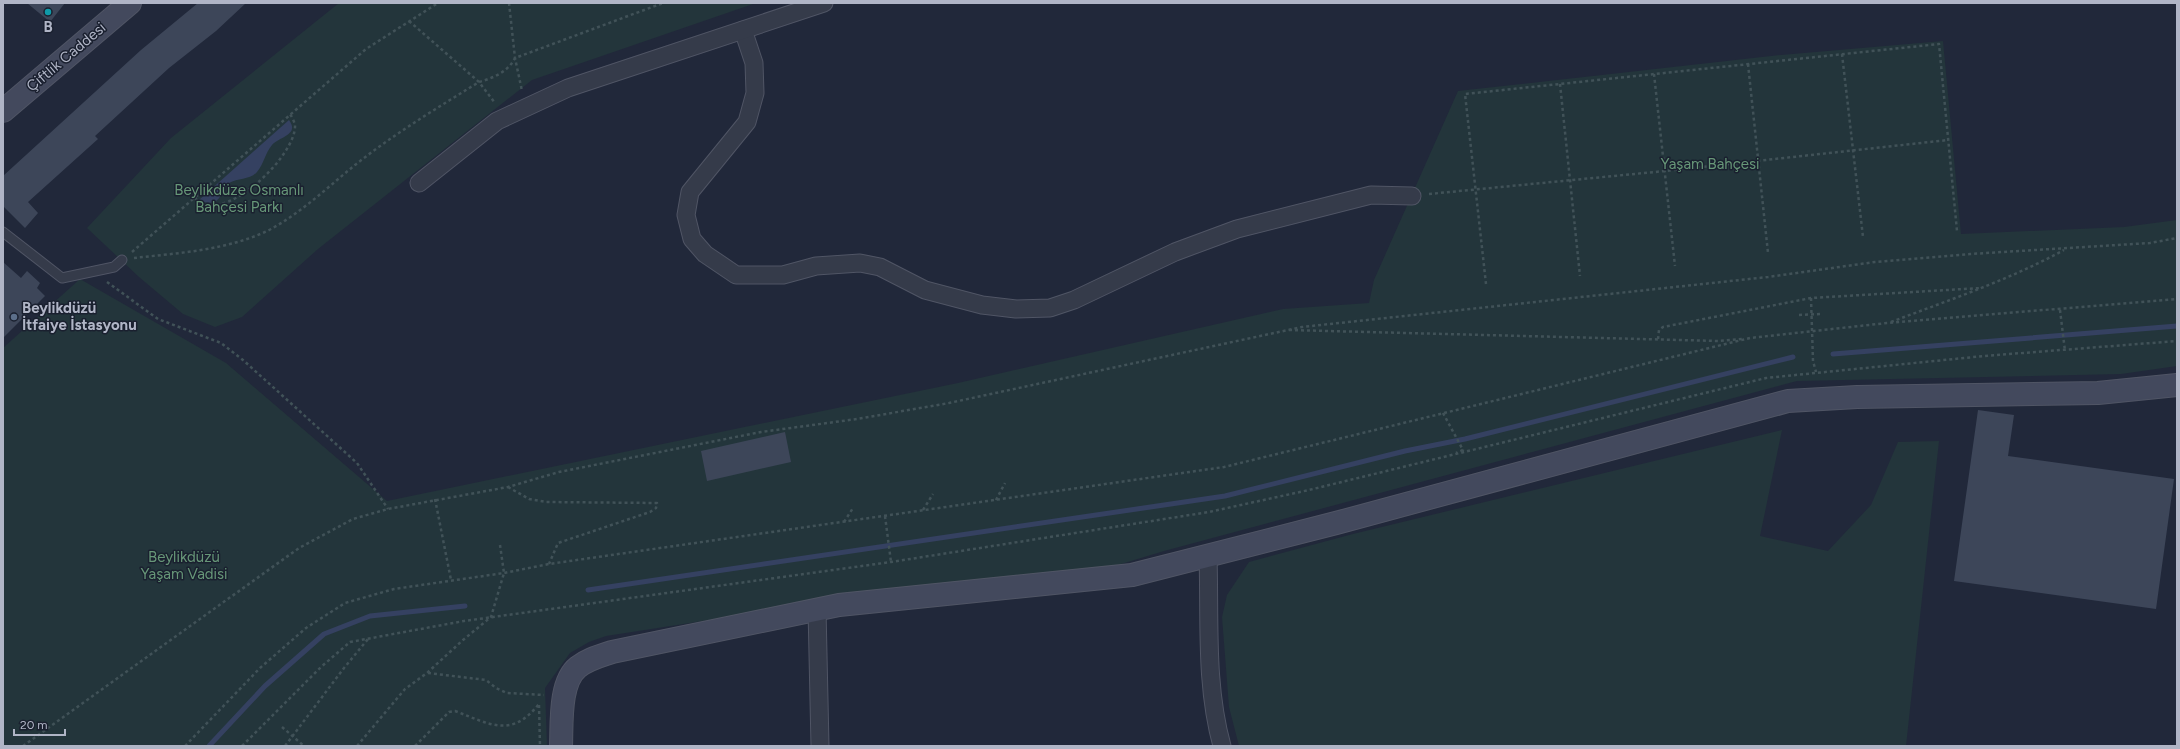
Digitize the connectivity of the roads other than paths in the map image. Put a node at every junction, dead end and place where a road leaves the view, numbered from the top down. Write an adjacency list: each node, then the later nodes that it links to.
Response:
1 (130, 3): 4 (street, Çiftlik Caddesi)
2 (824, 3): 3 (street)
3 (743, 30): 5 (street); 6 (street)
4 (3, 111)
5 (419, 183)
6 (1412, 196)
7 (3, 232): 8 (lane)
8 (122, 260)
9 (2177, 385): 10 (street)
10 (1208, 556): 11 (street); 14 (street)
11 (816, 609): 12 (street); 13 (street)
12 (561, 746)
13 (820, 746)
14 (1222, 746)

